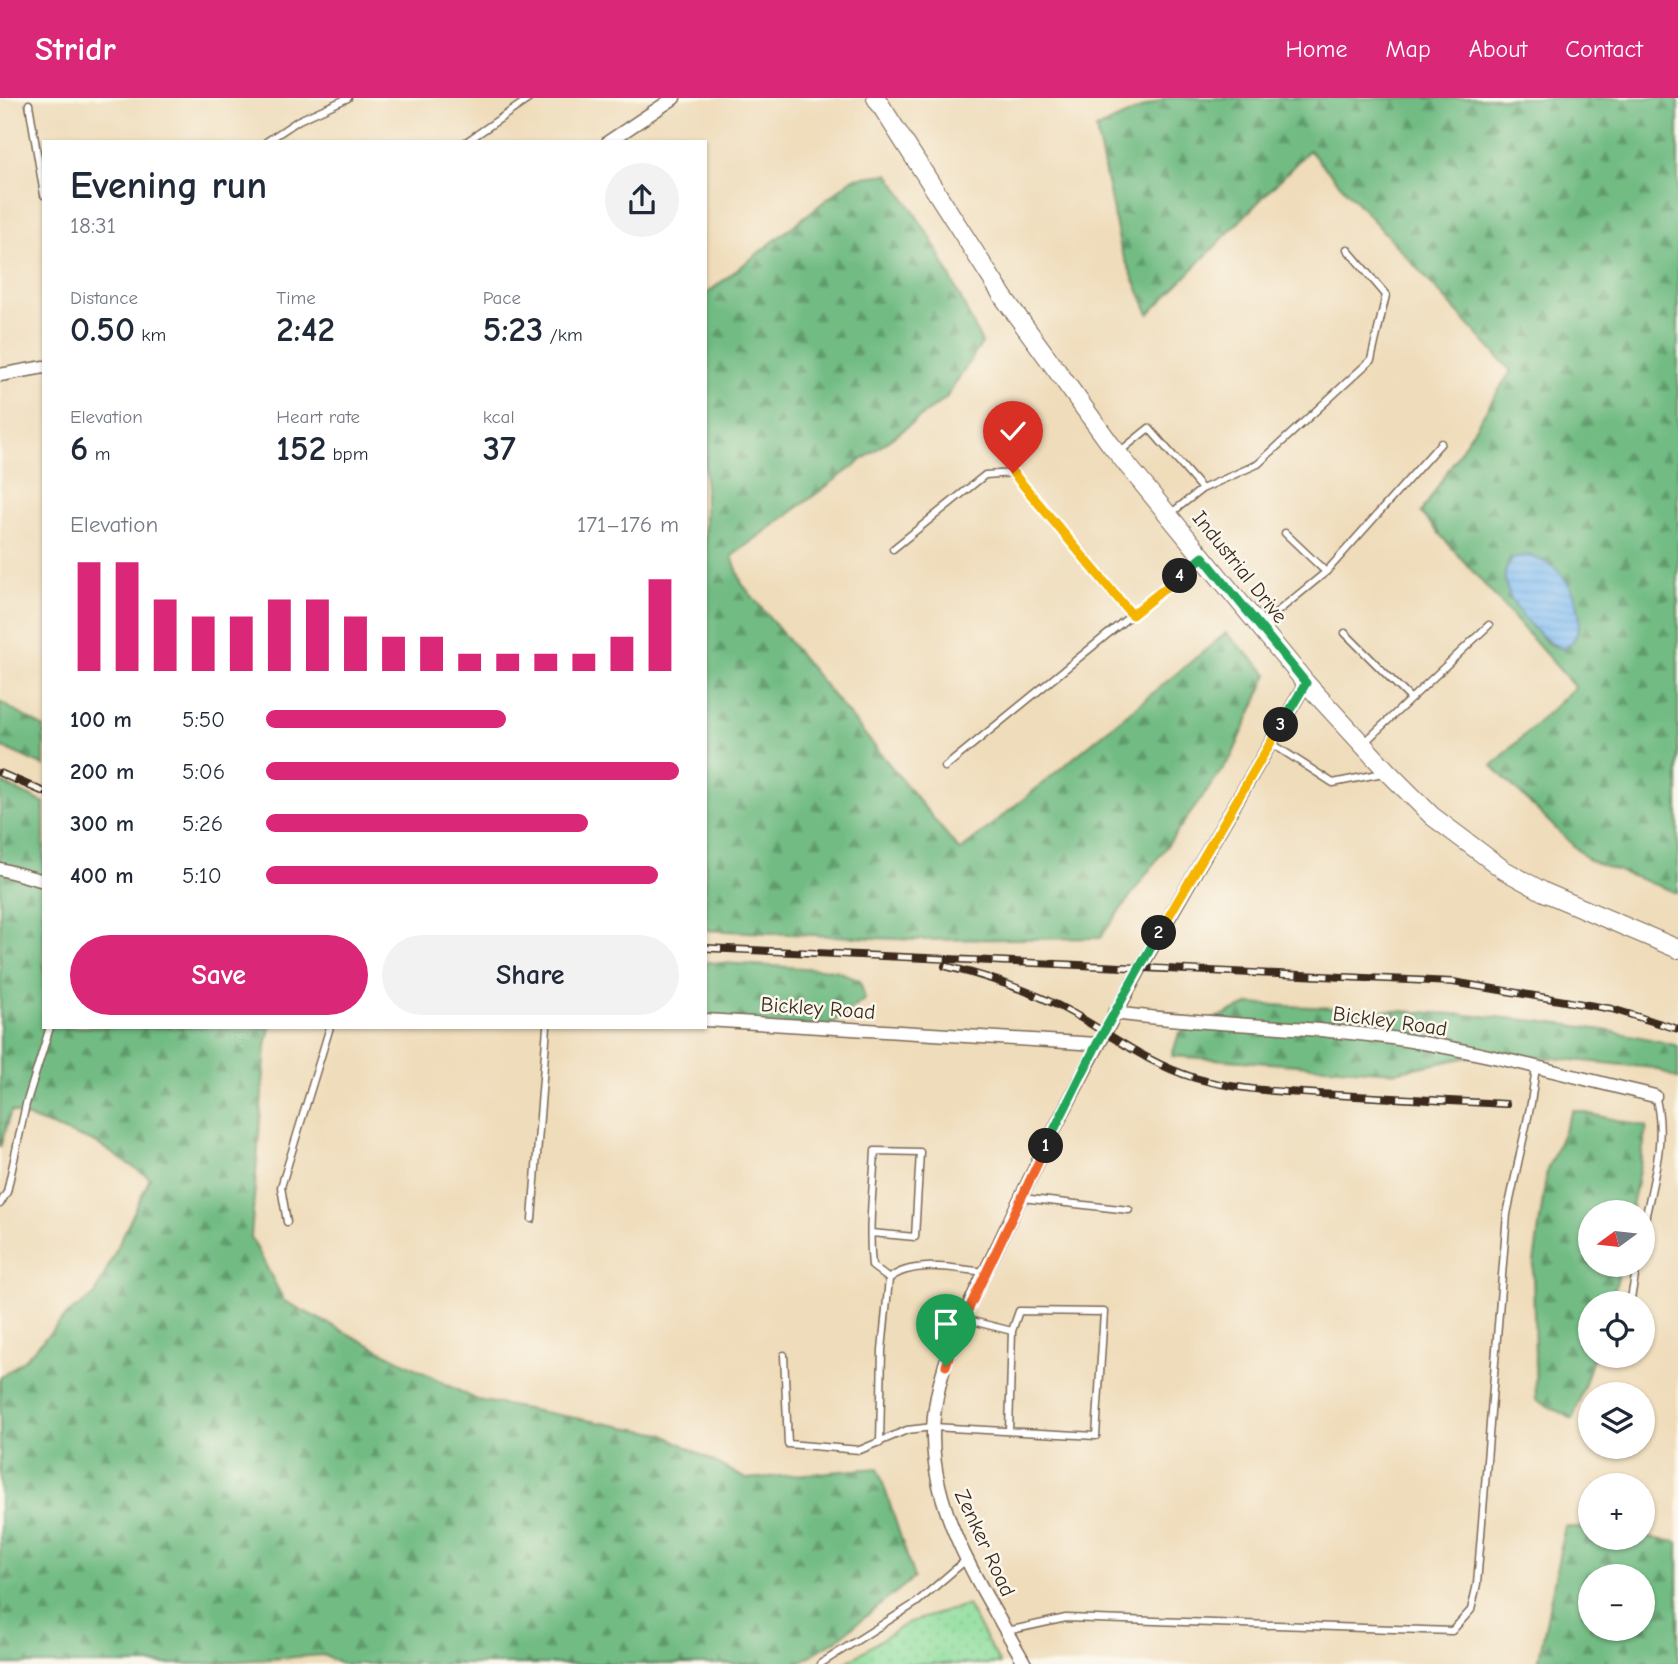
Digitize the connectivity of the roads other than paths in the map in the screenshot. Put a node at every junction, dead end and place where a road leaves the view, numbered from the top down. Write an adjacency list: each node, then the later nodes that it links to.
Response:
1 (348, 98): 6 (lane)
2 (530, 98): 7 (lane)
3 (674, 98): 8 (street)
4 (876, 98): 14 (street, Industrial Drive)
5 (29, 104): 9 (lane)
6 (270, 140)
7 (469, 140)
8 (611, 140)
9 (42, 183)
10 (1347, 249): 15 (lane)
11 (42, 367): 12 (street)
12 (0, 375)
13 (1441, 443): 20 (lane)
14 (1117, 453): 15 (lane); 16 (street, Industrial Drive)
15 (1202, 489): 16 (lane)
16 (1169, 515): 19 (street, Industrial Drive)
17 (1285, 533): 20 (lane)
18 (893, 549): 21 (lane)
19 (1203, 557): 21 (lane); 23 (street, Industrial Drive)
20 (1326, 572): 23 (lane)
21 (1132, 615): 29 (lane)
22 (1489, 625): 26 (lane)
23 (1259, 626): 25 (street, Industrial Drive)
24 (1345, 633): 26 (lane)
25 (1306, 683): 27 (street, Zenker Road); 28 (street, Industrial Drive)
26 (1411, 698): 28 (lane)
27 (1271, 743): 30 (lane); 34 (street, Zenker Road)
28 (1363, 744): 30 (street, Industrial Drive)
29 (945, 767)
30 (1388, 772): 33 (street, Industrial Drive)
31 (0, 869): 32 (street)
32 (42, 880)
33 (1678, 949)
34 (1114, 1013): 39 (street, Zenker Road); 40 (street, Bickley Road)
35 (707, 1020): 39 (street, Bickley Road)
36 (49, 1029): 44 (lane)
37 (329, 1029): 47 (lane)
38 (547, 1029): 46 (lane)
39 (1097, 1044): 42 (street, Zenker Road)
40 (1536, 1068): 41 (street, Bickley Road); 58 (lane)
41 (1655, 1096): 43 (lane)
42 (1020, 1198): 45 (lane); 49 (street, Zenker Road)
43 (1648, 1200)
44 (0, 1204)
45 (1129, 1210)
46 (533, 1219)
47 (287, 1222)
48 (871, 1233): 48 (lane); 50 (lane)
49 (986, 1272): 50 (lane); 51 (street, Zenker Road)
50 (889, 1279): 56 (lane)
51 (964, 1318): 52 (lane); 54 (street, Zenker Road)
52 (1012, 1331): 55 (lane); 55 (lane)
53 (784, 1355): 56 (lane)
54 (933, 1427): 55 (lane); 56 (lane); 57 (street, Zenker Road)
55 (1009, 1431)
56 (880, 1443)
57 (968, 1558): 58 (street, Zenker Road); 59 (lane)
58 (1007, 1631): 60 (street, Zenker Road)
59 (820, 1664)
60 (1025, 1664)

